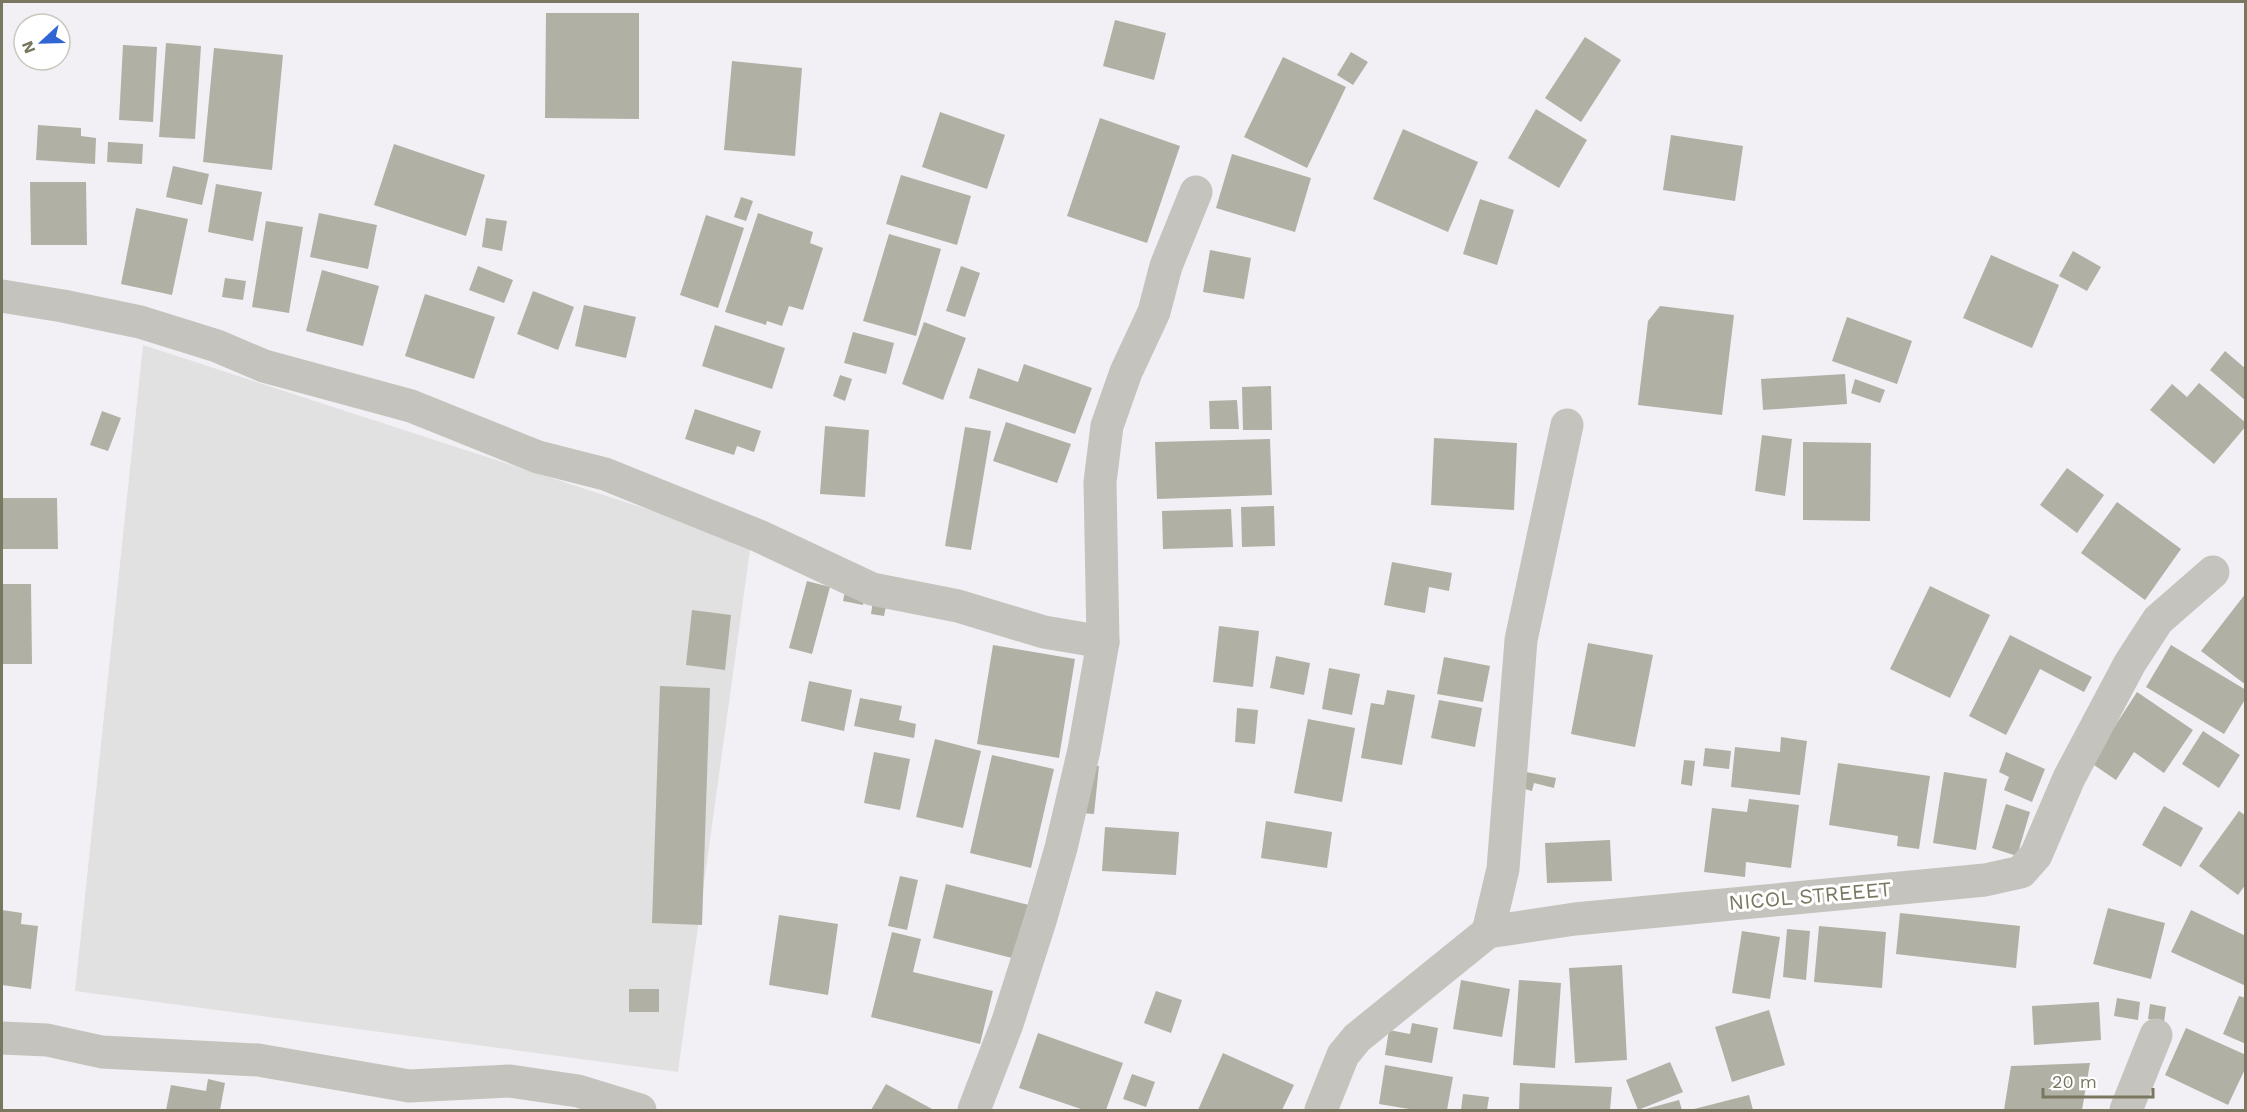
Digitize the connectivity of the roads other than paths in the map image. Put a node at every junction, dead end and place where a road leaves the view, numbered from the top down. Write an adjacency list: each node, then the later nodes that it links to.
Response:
1 (1196, 192): 5 (street)
2 (2, 296): 5 (street)
3 (1567, 425): 6 (street)
4 (2213, 572): 6 (street, NICOL STREEET)
5 (1103, 642): 11 (street)
6 (1488, 932): 12 (street)
7 (2156, 1035): 13 (street)
8 (2, 1038): 9 (street)
9 (407, 1098): 10 (street)
10 (640, 1110)
11 (974, 1110)
12 (1321, 1110)
13 (2126, 1110)

